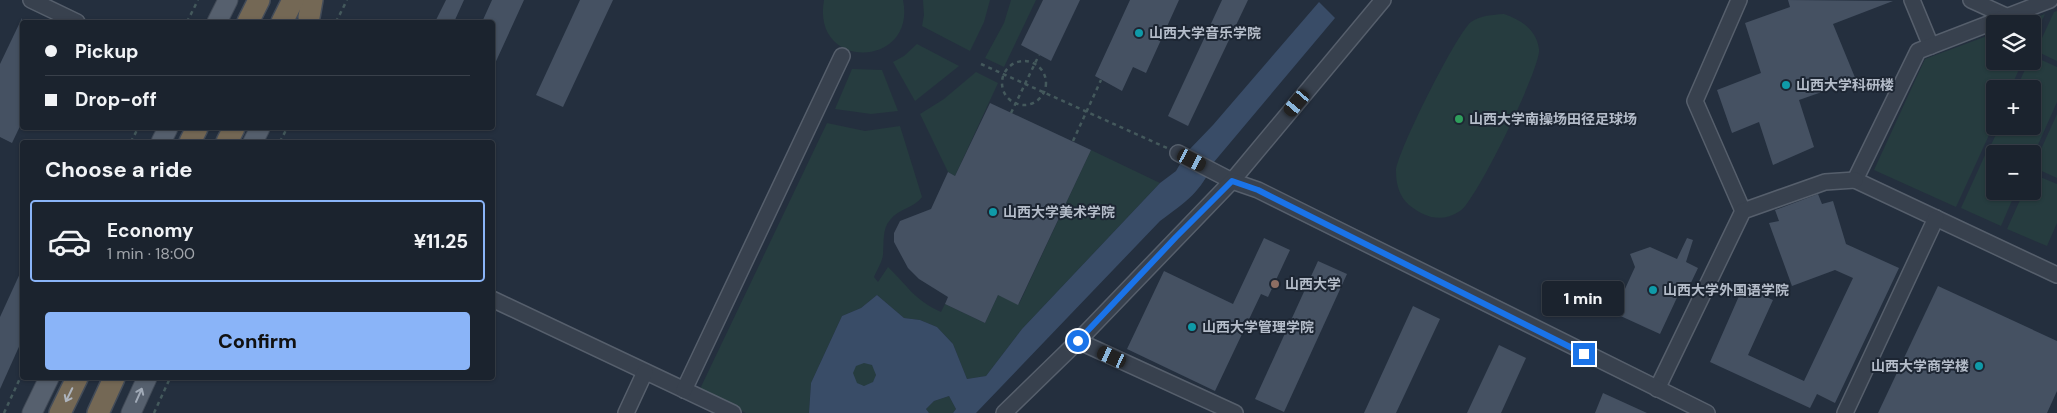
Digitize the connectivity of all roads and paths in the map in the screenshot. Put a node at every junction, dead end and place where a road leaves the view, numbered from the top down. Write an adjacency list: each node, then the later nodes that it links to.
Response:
1 (31, 0): 14 (lane)
2 (198, 0): 15 (path)
3 (228, 0): 16 (main road)
4 (259, 0): 17 (highway)
5 (293, 0): 18 (highway)
6 (347, 0): 19 (path)
7 (1383, 0): 32 (lane)
8 (1739, 0): 33 (lane)
9 (1912, 0): 21 (lane)
10 (1971, 0): 12 (lane)
11 (2050, 0): 13 (lane)
12 (2004, 15)
13 (2009, 15)
14 (73, 20)
15 (189, 20)
16 (219, 20)
17 (249, 20)
18 (283, 20)
19 (337, 20)
20 (1986, 24): 21 (lane)
21 (1930, 46): 31 (lane)
22 (1039, 55): 25 (path, bridge)
23 (842, 56): 46 (lane)
24 (981, 64): 30 (path)
25 (1035, 64): 27 (path, bridge); 27 (path, bridge); 27 (path, bridge)
26 (1101, 80): 29 (path, bridge)
27 (1016, 103): 28 (path, bridge)
28 (1011, 113)
29 (1073, 141)
30 (1197, 163): 32 (lane)
31 (1855, 180): 33 (lane); 34 (lane)
32 (1232, 181): 37 (lane); 45 (lane)
33 (1743, 211): 45 (lane)
34 (1936, 218): 35 (lane); 58 (lane)
35 (2057, 275)
36 (495, 300): 38 (lane)
37 (1078, 341): 55 (lane); 56 (lane)
38 (645, 372): 46 (lane); 53 (lane)
39 (20, 378): 47 (path)
40 (47, 380): 48 (main road)
41 (76, 380): 49 (highway, one-way to 49)
42 (113, 380): 50 (highway)
43 (146, 380): 51 (main road, one-way to 43)
44 (169, 380): 52 (path)
45 (1657, 389): 57 (lane)
46 (684, 390): 54 (lane)
47 (4, 413)
48 (32, 413)
49 (60, 413)
50 (98, 413)
51 (131, 413)
52 (154, 413)
53 (626, 413)
54 (733, 413)
55 (1004, 413)
56 (1235, 413)
57 (1708, 413)
58 (1845, 413)

